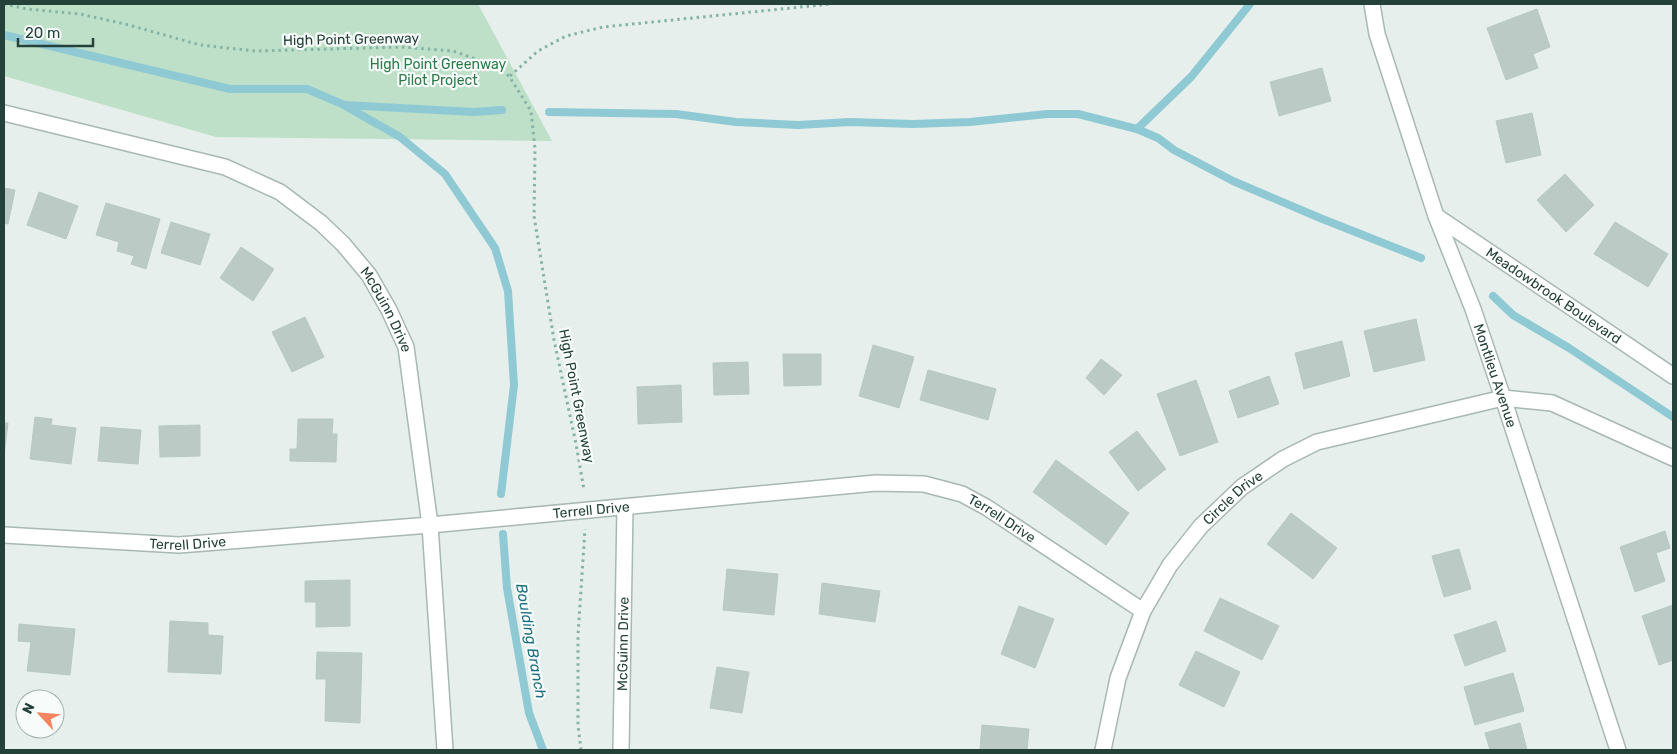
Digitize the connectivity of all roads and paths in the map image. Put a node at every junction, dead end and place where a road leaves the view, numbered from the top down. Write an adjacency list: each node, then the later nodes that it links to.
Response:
1 (4, 4): 4 (path, High Point Greenway)
2 (831, 4): 4 (path)
3 (1372, 4): 6 (street, Montlieu Avenue)
4 (509, 76): 10 (path, High Point Greenway)
5 (4, 113): 13 (street, McGuinn Drive)
6 (1436, 216): 7 (street, Meadowbrook Boulevard); 8 (street, Montlieu Avenue)
7 (1673, 376)
8 (1504, 398): 9 (street); 15 (street, Circle Drive); 20 (street, Montlieu Avenue)
9 (1673, 458)
10 (584, 494)
11 (625, 507): 13 (street, Terrell Drive); 15 (street, Terrell Drive); 18 (street, McGuinn Drive)
12 (586, 523): 17 (path)
13 (430, 525): 14 (street, Terrell Drive); 16 (street, McGuinn Drive)
14 (4, 535)
15 (1143, 611): 19 (street, Circle Drive)
16 (445, 750)
17 (581, 750)
18 (621, 750)
19 (1103, 750)
20 (1618, 750)

